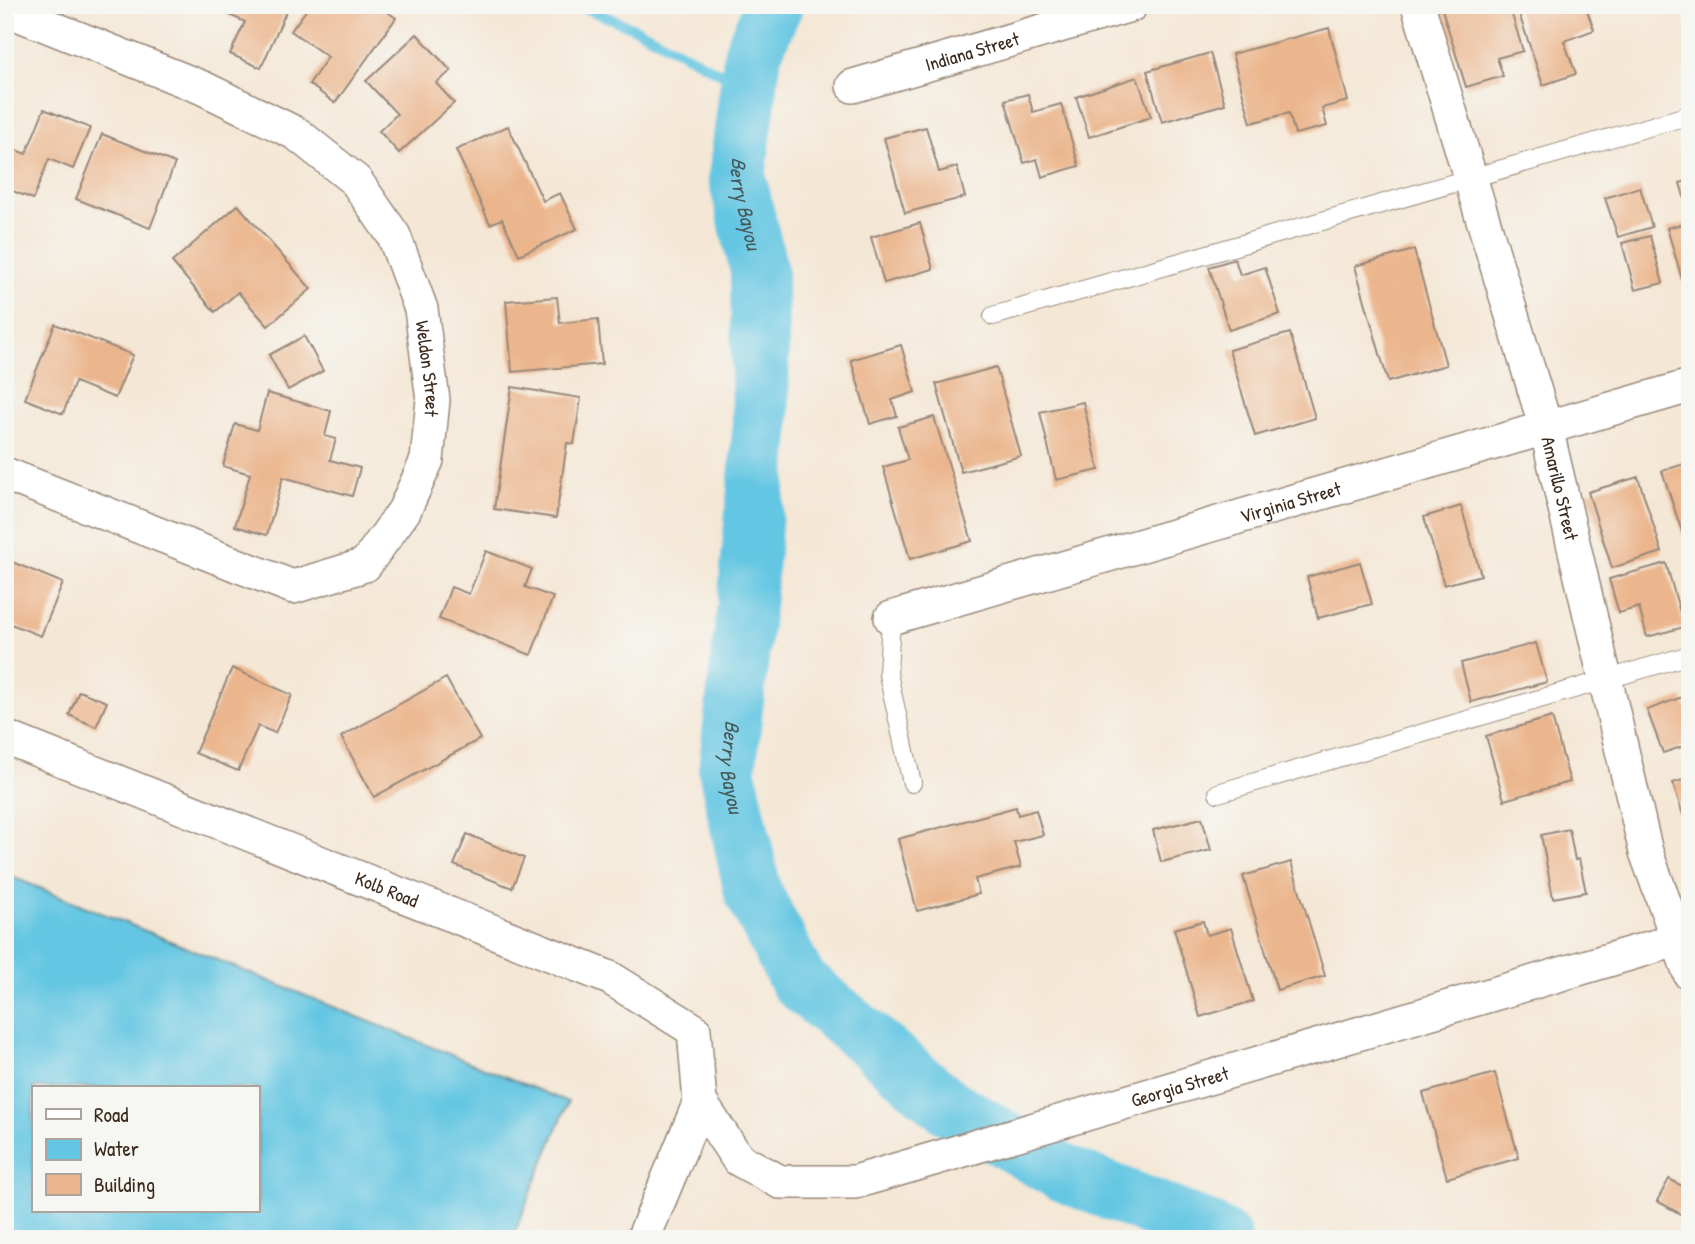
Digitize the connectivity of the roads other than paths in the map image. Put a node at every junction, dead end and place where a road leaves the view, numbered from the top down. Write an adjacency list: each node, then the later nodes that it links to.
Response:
1 (1131, 5): 4 (street, Indiana Street)
2 (1418, 5): 6 (street, Amarillo Street)
3 (5, 9): 10 (street, Weldon Street)
4 (853, 86)
5 (1690, 115): 6 (lane)
6 (1471, 178): 7 (lane); 9 (street, Amarillo Street)
7 (993, 316)
8 (1690, 386): 9 (street, Virginia Street)
9 (1546, 428): 11 (street, Virginia Street); 13 (street, Amarillo Street)
10 (5, 474)
11 (891, 618): 15 (lane)
12 (1690, 656): 13 (lane)
13 (1605, 680): 16 (lane); 17 (street, Amarillo Street)
14 (5, 737): 19 (street, Kolb Road)
15 (912, 783)
16 (1218, 793)
17 (1684, 938): 18 (street, Amarillo Street); 19 (street, Georgia Street)
18 (1690, 974)
19 (700, 1102): 20 (street)
20 (643, 1239)

